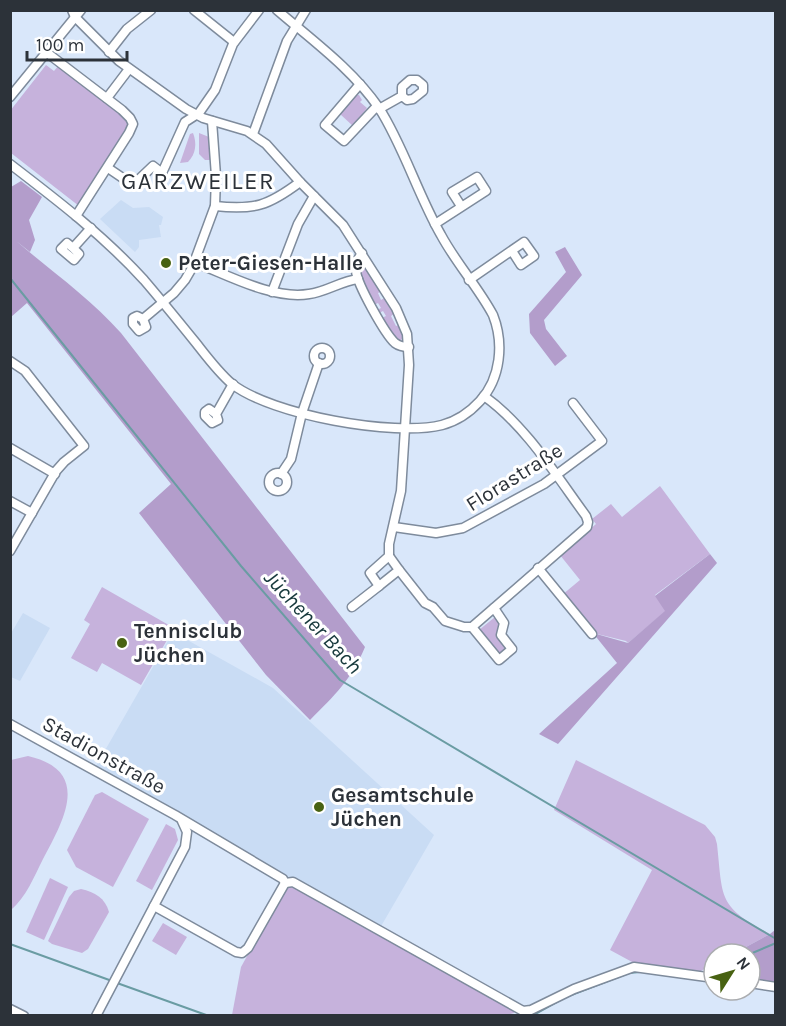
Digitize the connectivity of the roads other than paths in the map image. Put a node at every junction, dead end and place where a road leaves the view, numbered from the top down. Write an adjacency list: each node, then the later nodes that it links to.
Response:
1 (151, 10): 10 (street)
2 (194, 10): 8 (street)
3 (259, 10): 8 (street)
4 (277, 10): 7 (street)
5 (306, 10): 7 (street)
6 (76, 13): 9 (street); 10 (street)
7 (295, 26): 12 (street); 19 (street)
8 (234, 42): 17 (street)
9 (46, 52): 14 (street); 15 (street)
10 (109, 52): 11 (street)
11 (129, 69): 15 (street); 17 (street)
12 (360, 84): 16 (street); 16 (street)
13 (402, 96): 16 (street)
14 (10, 97)
15 (106, 98): 21 (street)
16 (378, 108): 27 (street)
17 (197, 115): 18 (street); 21 (street)
18 (212, 121): 19 (street); 24 (street)
19 (253, 134): 22 (street)
20 (10, 164): 26 (street)
21 (108, 168): 26 (street)
22 (300, 182): 23 (street); 24 (street)
23 (314, 196): 31 (street); 35 (street)
24 (215, 206): 32 (street)
25 (461, 206): 27 (street)
26 (76, 216): 28 (street)
27 (435, 224): 34 (street)
28 (91, 228): 29 (street); 36 (street)
29 (73, 248)
30 (512, 251): 34 (street)
31 (362, 253): 33 (street); 38 (street)
32 (194, 262): 35 (street); 36 (street)
33 (358, 279): 35 (street); 38 (street)
34 (469, 280): 42 (street)
35 (272, 292)
36 (163, 303): 37 (street); 41 (street)
37 (143, 319)
38 (409, 347): 46 (street)
39 (10, 362): 48 (street)
40 (320, 363): 44 (street)
41 (233, 384): 44 (street); 45 (street)
42 (484, 396): 46 (street); 50 (street)
43 (573, 403): 50 (street, Florastraße)
44 (302, 413): 46 (street); 49 (street)
45 (216, 414)
46 (405, 428): 53 (street)
47 (10, 448): 48 (street)
48 (54, 474): 52 (street)
49 (281, 474)
50 (557, 475): 53 (street, Florastraße); 56 (street)
51 (10, 501): 52 (street)
52 (32, 513): 54 (street)
53 (393, 527): 55 (street)
54 (10, 551)
55 (389, 556): 57 (street); 58 (street)
56 (538, 568): 60 (street); 62 (street)
57 (399, 570): 58 (street); 61 (street)
58 (378, 586): 59 (street)
59 (352, 607)
60 (494, 608): 61 (street); 61 (street)
61 (472, 627)
62 (592, 634)
63 (10, 724): 64 (street, Stadionstraße)
64 (180, 819): 65 (street); 66 (street, Stadionstraße)
65 (188, 835): 66 (street); 68 (street)
66 (210, 837): 67 (street, Stadionstraße)
67 (285, 883): 68 (street); 69 (street, Stadionstraße)
68 (154, 906): 72 (street)
69 (702, 977)
70 (10, 1009): 71 (street)
71 (24, 1016)
72 (96, 1016)

